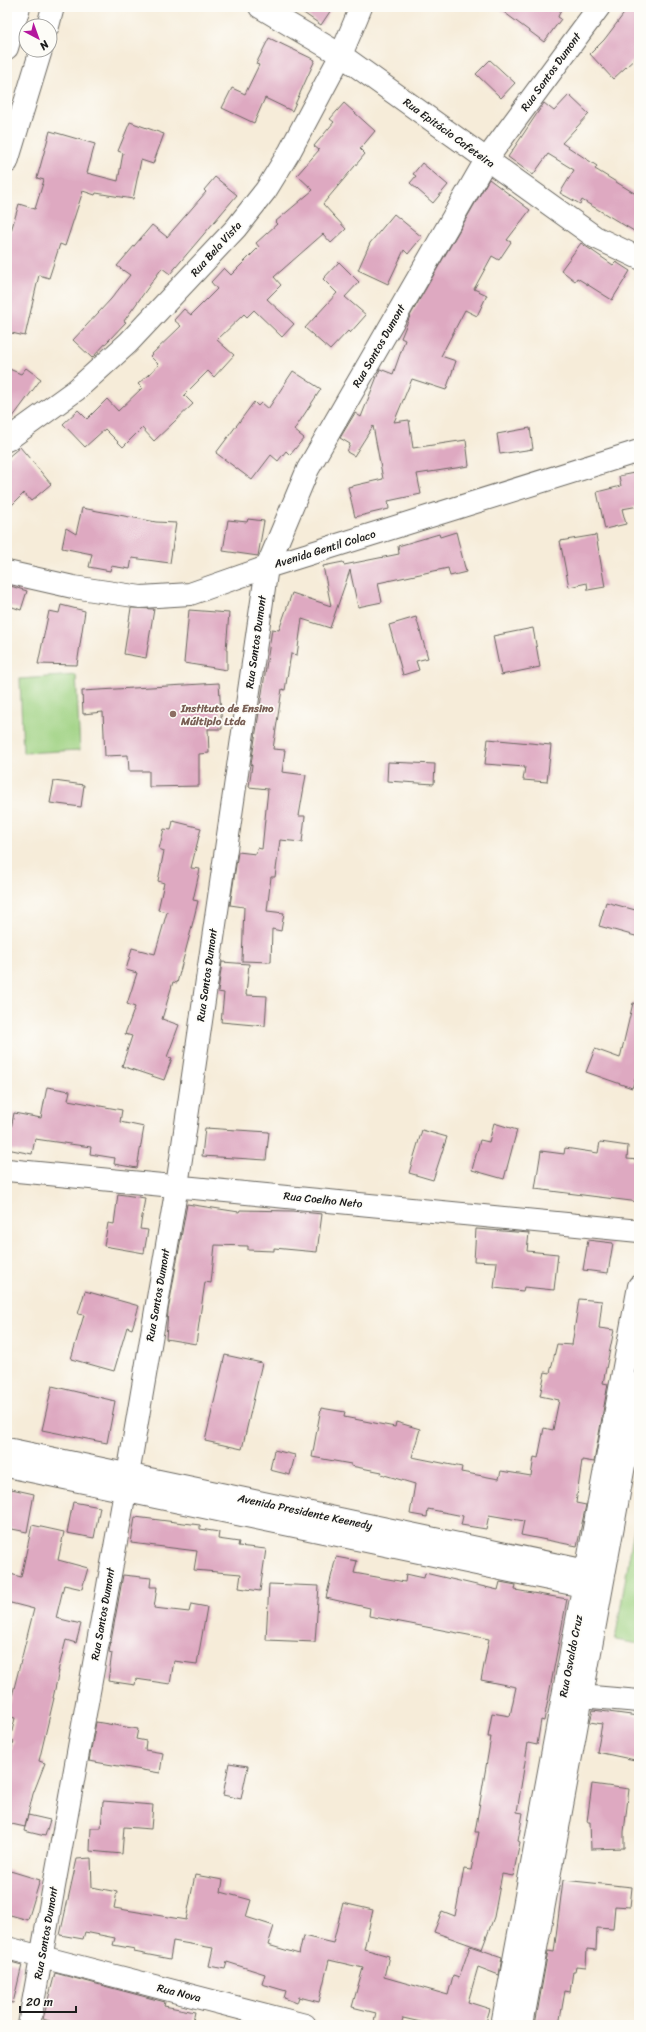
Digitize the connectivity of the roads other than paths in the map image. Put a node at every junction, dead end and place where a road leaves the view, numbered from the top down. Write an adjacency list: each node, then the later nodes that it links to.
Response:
1 (19, 7): 7 (street)
2 (54, 7): 6 (street)
3 (260, 7): 8 (street, Rua Epitácio Cafeteira)
4 (361, 7): 8 (street, Rua Bela Vista)
5 (599, 7): 10 (street, Rua Santos Dumont)
6 (51, 18)
7 (7, 48)
8 (341, 55): 10 (street, Rua Epitácio Cafeteira); 13 (street, Rua Bela Vista)
9 (39, 58): 11 (street)
10 (486, 160): 12 (street, Rua Epitácio Cafeteira); 15 (street, Rua Santos Dumont)
11 (7, 162)
12 (639, 258)
13 (7, 440)
14 (639, 451): 15 (street, Avenida Gentil Colaco)
15 (267, 567): 16 (street, Avenida Gentil Colaco); 18 (street, Rua Santos Dumont)
16 (7, 572)
17 (7, 1170): 18 (street, Rua Coelho Neto)
18 (177, 1186): 19 (street, Rua Coelho Neto); 25 (street, Rua Santos Dumont)
19 (639, 1231)
20 (639, 1286): 23 (street, Rua Osvaldo Cruz)
21 (639, 1382): 23 (street, Rua Osvaldo Cruz)
22 (7, 1449): 25 (street, Avenida Presidente Keenedy)
23 (624, 1454): 26 (street, Rua Osvaldo Cruz)
24 (7, 1466): 25 (street, Avenida Presidente Keenedy)
25 (126, 1483): 26 (street, Avenida Presidente Keenedy); 30 (street, Rua Santos Dumont)
26 (594, 1581): 27 (street, Rua Osvaldo Cruz)
27 (573, 1695): 28 (street); 33 (street, Rua Osvaldo Cruz); 34 (street, Rua Osvaldo Cruz)
28 (639, 1701)
29 (7, 1948): 30 (street, Rua Nova)
30 (42, 1958): 31 (street, Rua Santos Dumont); 32 (street, Rua Nova)
31 (29, 2025)
32 (305, 2025)
33 (502, 2025)
34 (522, 2025)

